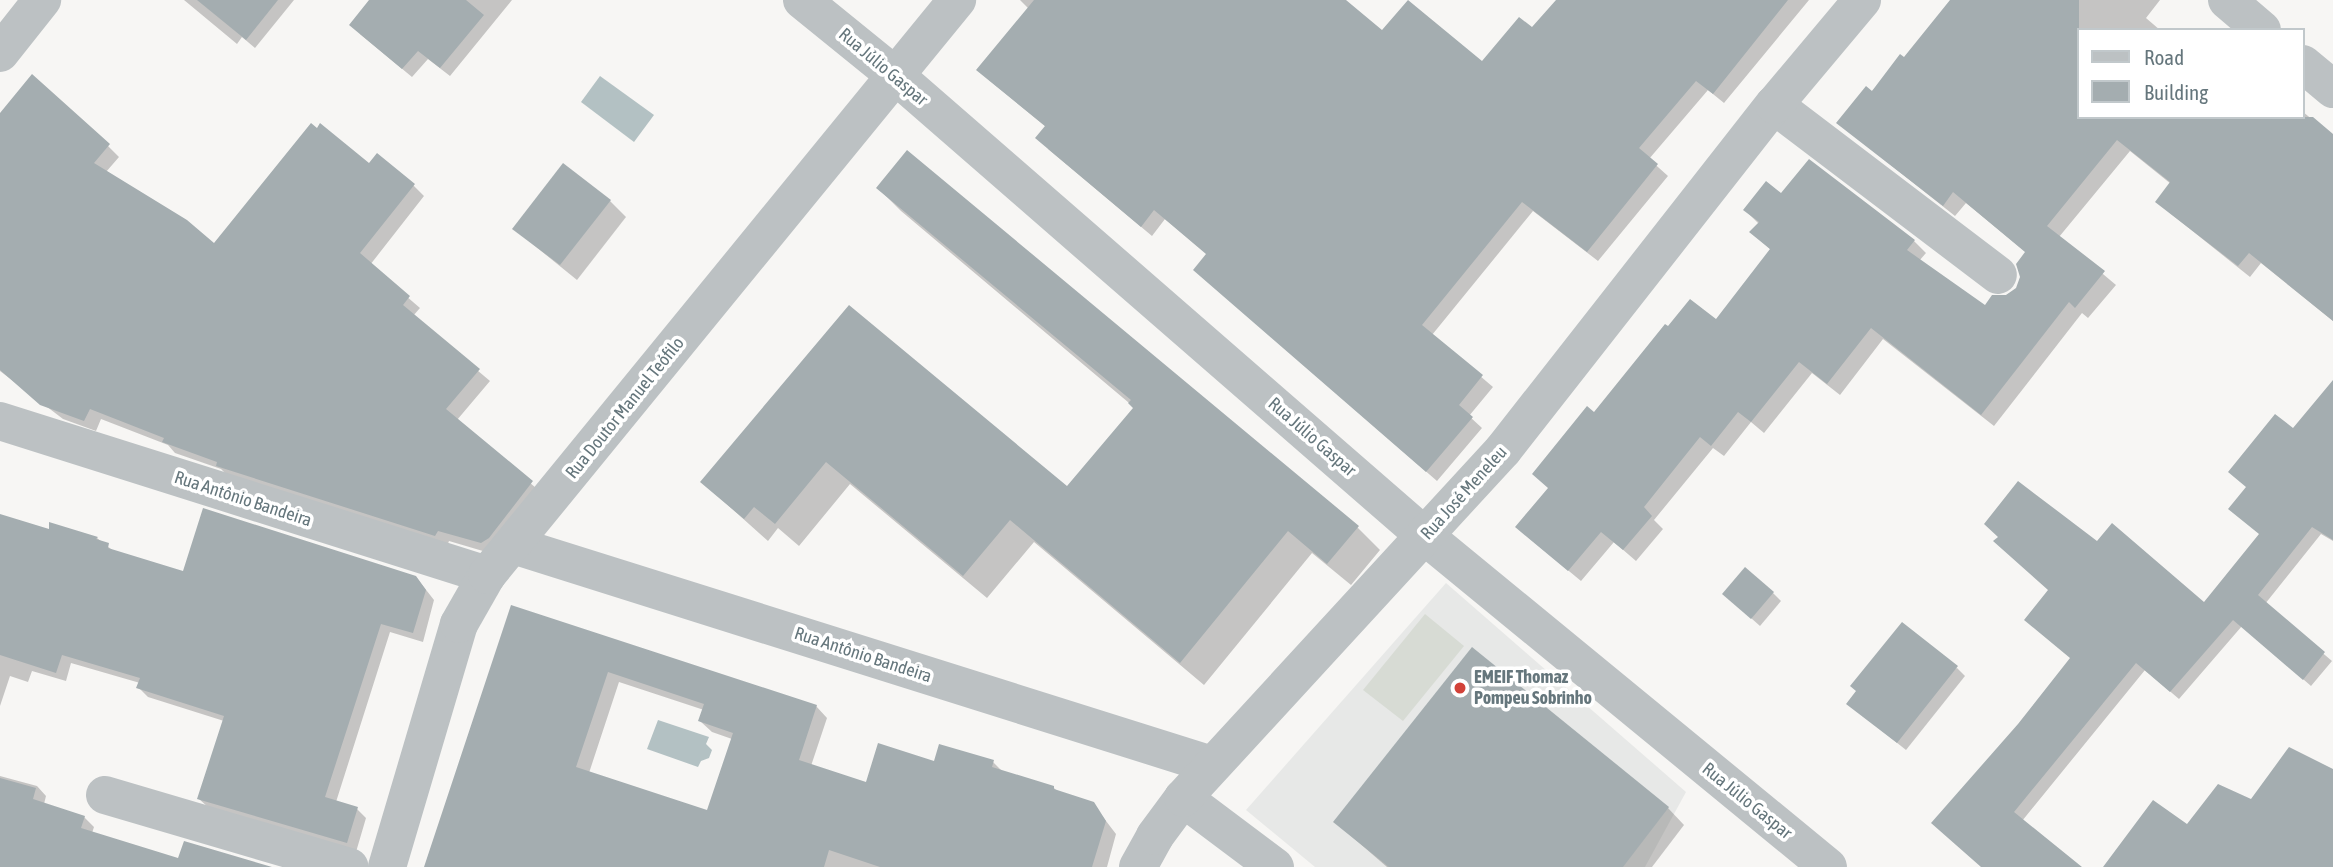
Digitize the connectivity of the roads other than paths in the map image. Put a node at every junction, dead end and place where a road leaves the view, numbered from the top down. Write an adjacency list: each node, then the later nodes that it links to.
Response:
1 (42, 0): 7 (street)
2 (802, 0): 9 (street, Rua Júlio Gaspar)
3 (957, 0): 9 (street, Rua Doutor Manuel Teófilo)
4 (1862, 0): 11 (street, Rua José Meneleu)
5 (2227, 0): 6 (street)
6 (2260, 28)
7 (0, 53)
8 (2305, 66): 10 (street)
9 (896, 76): 14 (street, Rua Júlio Gaspar); 15 (street, Rua Doutor Manuel Teófilo)
10 (2333, 89)
11 (1774, 105): 12 (street); 14 (street, Rua José Meneleu)
12 (1998, 275)
13 (0, 421): 16 (street, Rua Antônio Bandeira)
14 (1426, 537): 17 (street, Rua José Meneleu); 24 (street, Rua Júlio Gaspar)
15 (513, 545): 16 (street, Rua Doutor Manuel Teófilo); 17 (street, Rua Antônio Bandeira)
16 (487, 575): 21 (street, Rua Doutor Manuel Teófilo)
17 (1212, 765): 19 (street, Rua José Meneleu)
18 (106, 795): 20 (street)
19 (1183, 798): 22 (street, Rua José Meneleu); 23 (street)
20 (350, 867)
21 (387, 867)
22 (1138, 867)
23 (1275, 867)
24 (1828, 867)

